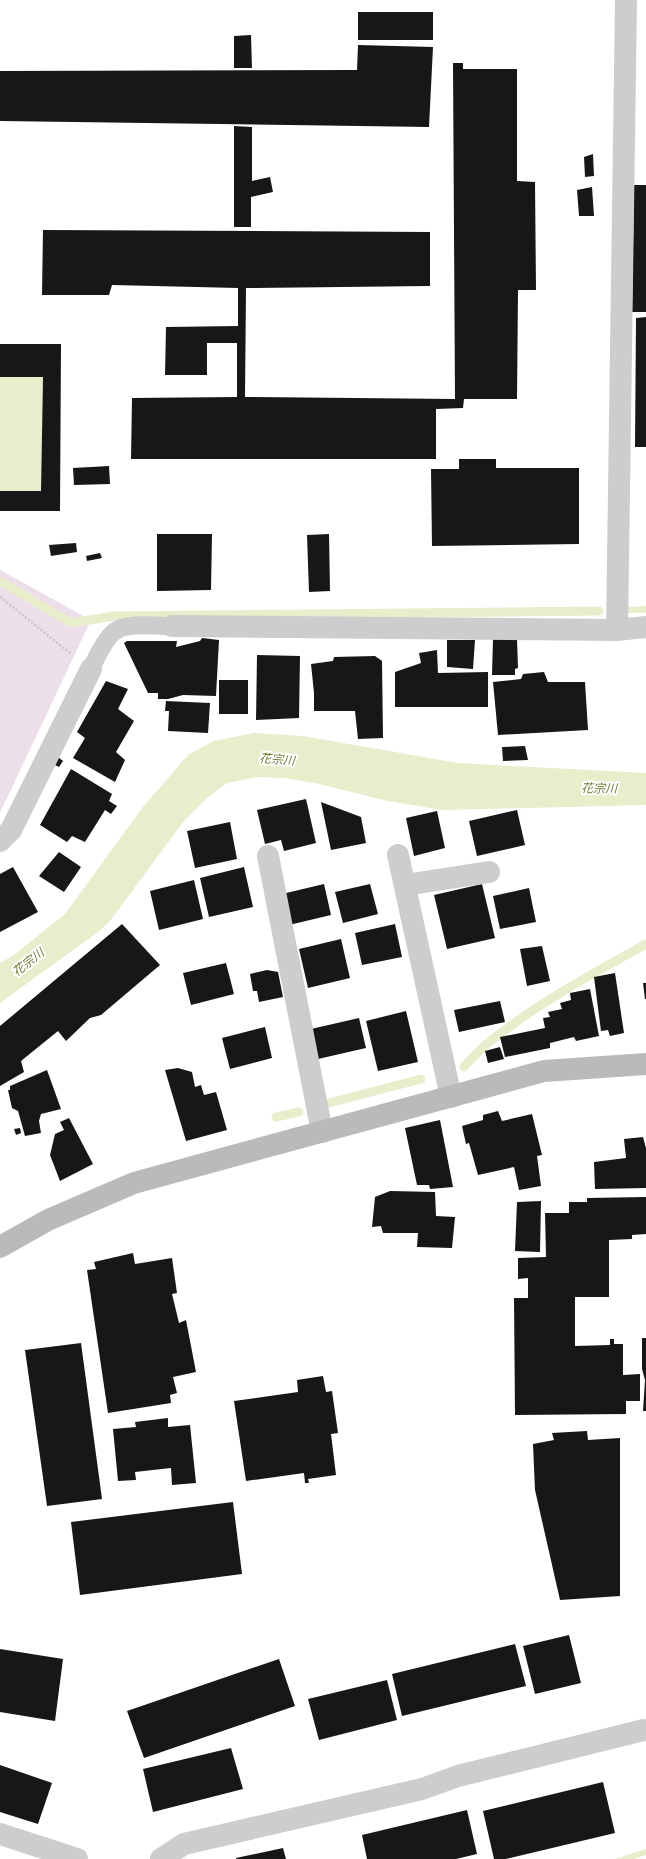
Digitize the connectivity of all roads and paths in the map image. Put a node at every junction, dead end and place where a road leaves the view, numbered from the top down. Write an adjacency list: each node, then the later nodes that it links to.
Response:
1 (626, 0): 5 (street)
2 (0, 597): 6 (path)
3 (172, 626): 5 (street); 6 (lane)
4 (646, 627): 5 (street)
5 (617, 630)
6 (91, 669): 7 (street)
7 (0, 841)
8 (398, 854): 11 (street)
9 (268, 856): 14 (street)
10 (489, 872): 11 (street)
11 (405, 885): 13 (street)
12 (646, 1064): 13 (street)
13 (451, 1097): 14 (street)
14 (322, 1132): 15 (street)
15 (0, 1247)
16 (644, 1736): 19 (street)
17 (0, 1834): 18 (street)
18 (77, 1859)
19 (160, 1859)

